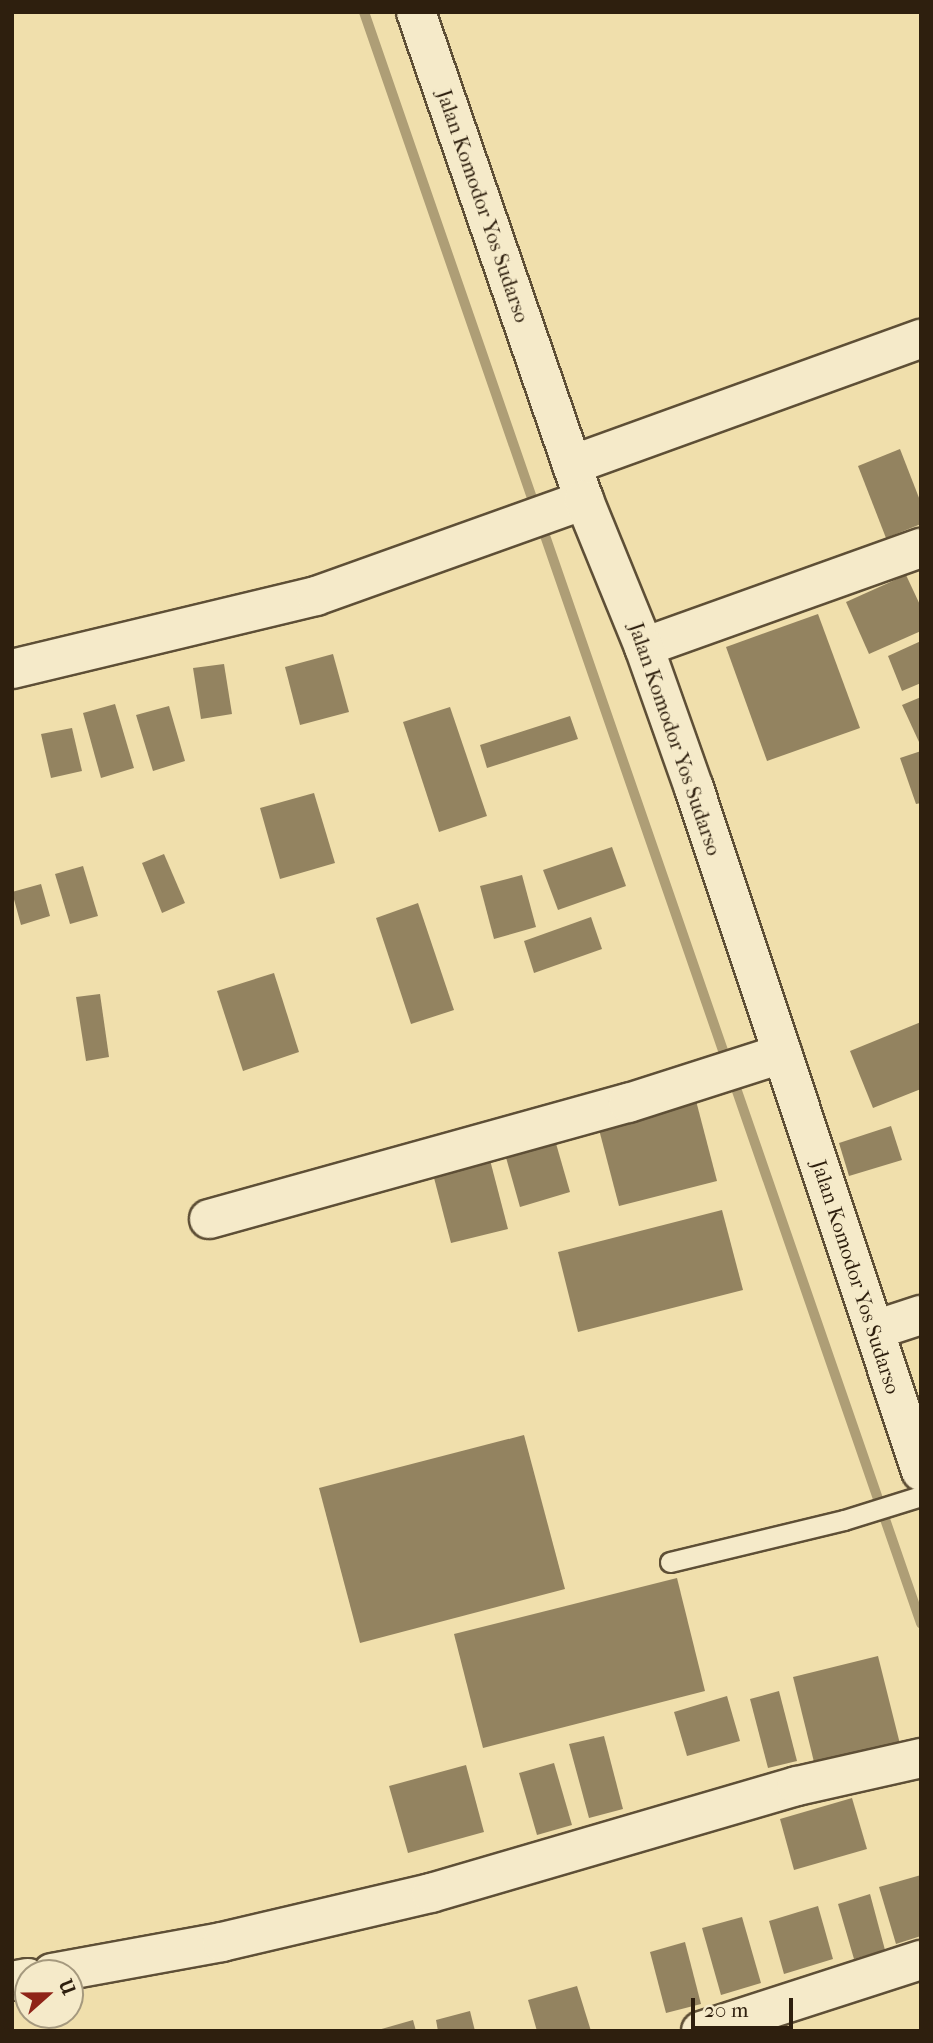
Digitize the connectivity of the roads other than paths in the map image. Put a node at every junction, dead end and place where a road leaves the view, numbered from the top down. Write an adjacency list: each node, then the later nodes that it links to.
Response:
1 (416, 12): 3 (street, Jalan Komodor Yos Sudarso)
2 (921, 339): 3 (street)
3 (570, 491): 5 (street, Jalan Komodor Yos Sudarso); 6 (street)
4 (920, 549): 5 (street)
5 (644, 647): 7 (street, Jalan Komodor Yos Sudarso)
6 (12, 669)
7 (766, 1059): 8 (street); 10 (street, Jalan Komodor Yos Sudarso)
8 (209, 1219)
9 (921, 1314): 10 (street)
10 (875, 1330): 11 (street, Jalan Komodor Yos Sudarso)
11 (916, 1489): 12 (lane)
12 (670, 1562)
13 (921, 1758): 15 (street)
14 (921, 1960): 16 (street)
15 (84, 1967)
16 (701, 2031)

